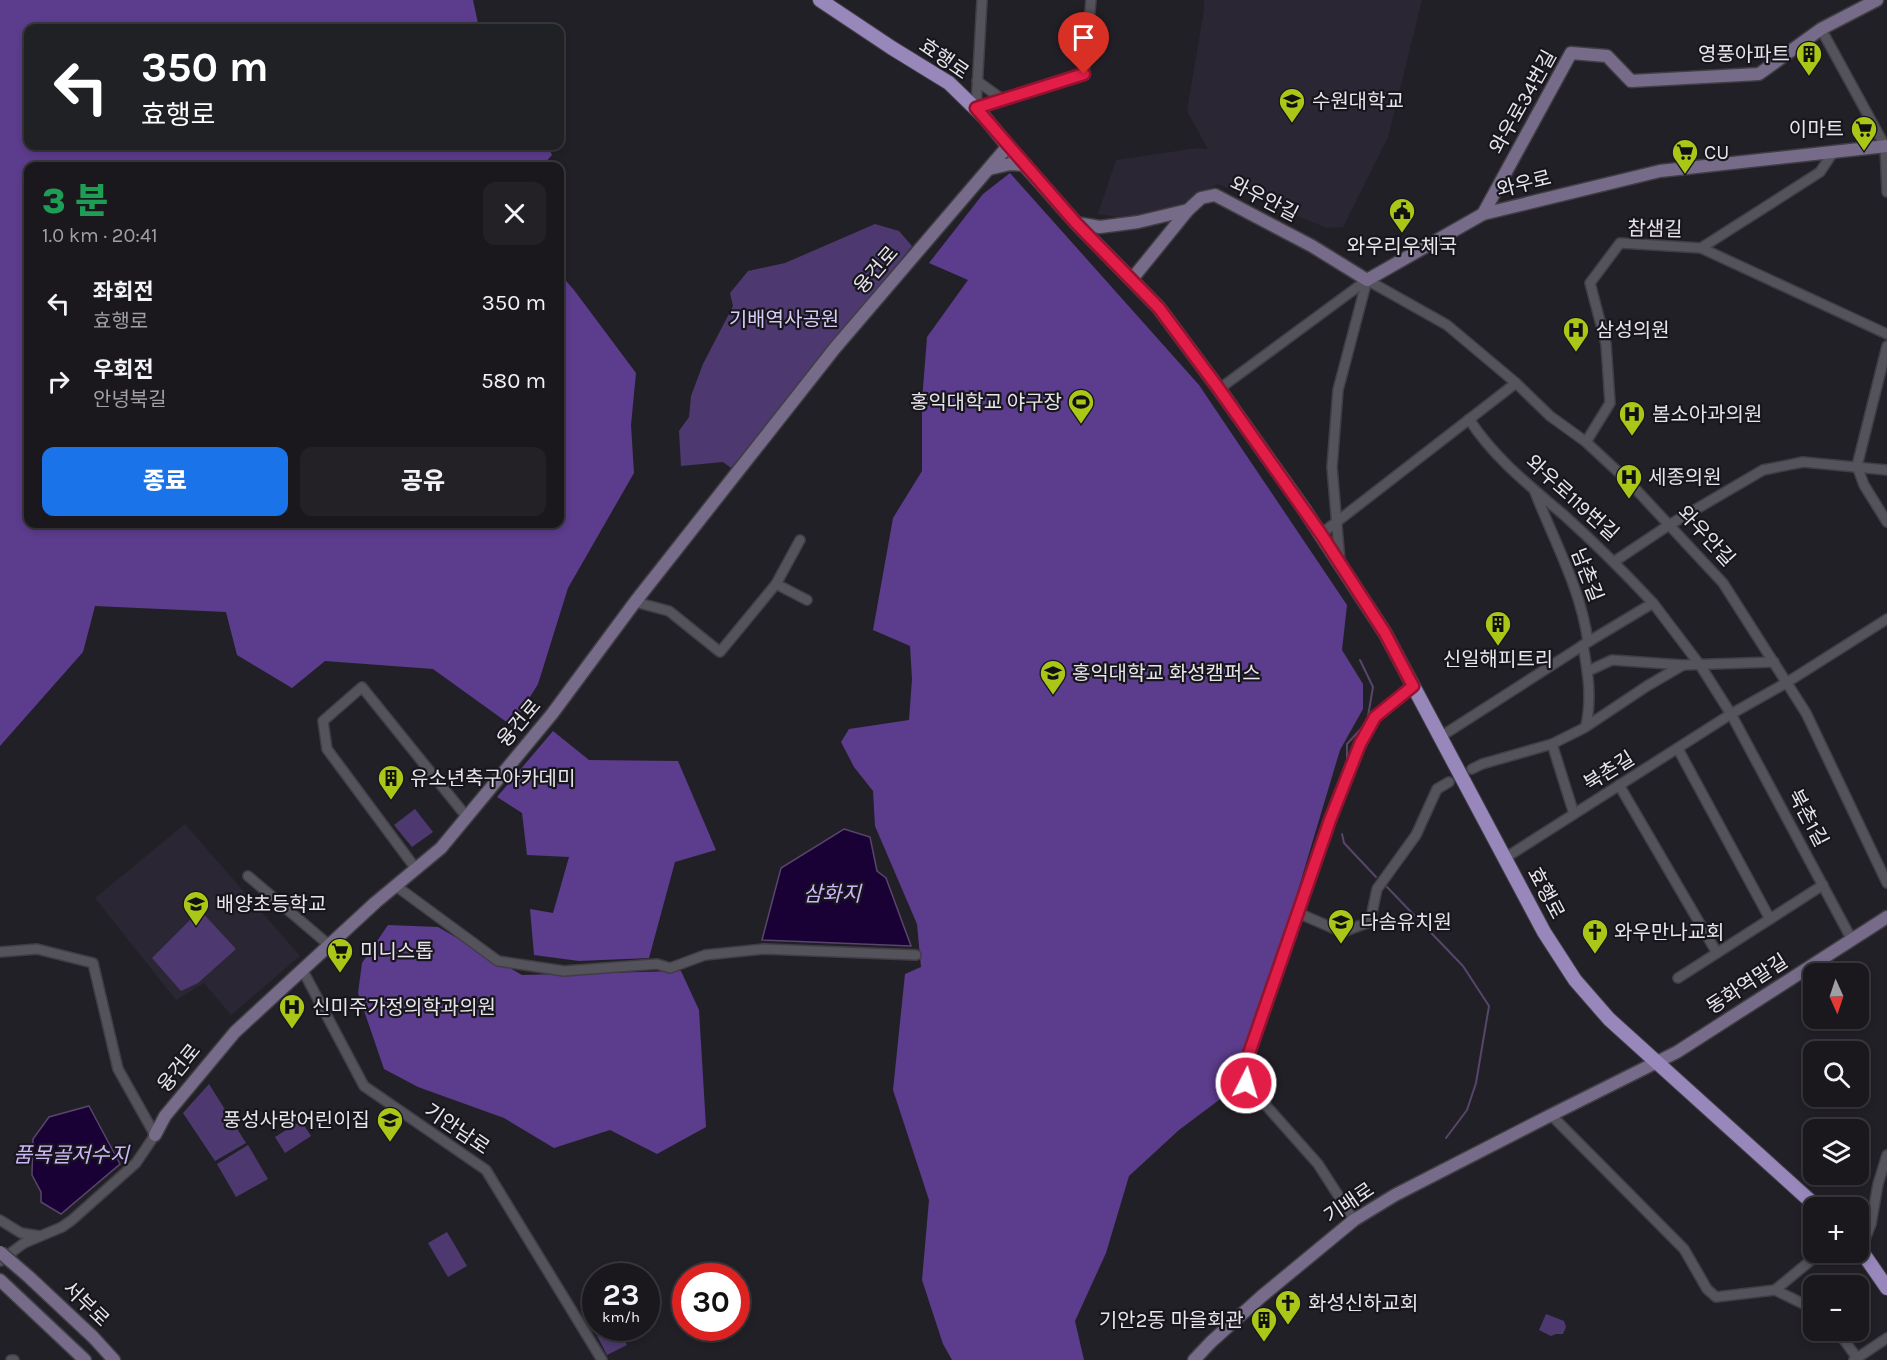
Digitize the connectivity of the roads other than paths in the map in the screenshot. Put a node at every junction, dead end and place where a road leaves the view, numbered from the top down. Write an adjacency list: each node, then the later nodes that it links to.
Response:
1 (820, 0): 8 (main road, 효행로)
2 (982, 0): 6 (street)
3 (1091, 0): 7 (street)
4 (1877, 0): 5 (street, 와우로34번길)
5 (1821, 30): 10 (street); 16 (street, 와우로34번길)
6 (977, 81): 7 (street); 8 (street)
7 (1002, 99): 8 (street)
8 (976, 108): 9 (main road, 효행로)
9 (1008, 146): 12 (main road, 효행로); 13 (street, 융건로)
10 (1886, 146): 11 (street, 와우로); 14 (street)
11 (1834, 151): 16 (street, 와우로); 18 (street)
12 (1026, 165): 13 (street); 17 (main road, 효행로)
13 (988, 170): 39 (street, 융건로)
14 (1887, 192)
15 (1188, 210): 17 (street); 19 (street, 와우안길); 20 (street, 와우안길)
16 (1483, 214): 20 (street, 와우로)
17 (1076, 223): 19 (main road, 효행로)
18 (1701, 248): 21 (street, 참샘길); 26 (street, 참샘길)
19 (1132, 279): 24 (main road, 효행로)
20 (1367, 280): 23 (street, 와우안길); 24 (street, 와우로); 30 (street)
21 (1887, 334)
22 (1887, 346): 27 (street)
23 (1516, 383): 25 (street); 26 (street, 와우안길)
24 (1219, 389): 33 (main road, 효행로)
25 (1469, 419): 29 (street, 와우로119번길); 30 (street)
26 (1586, 442): 32 (street, 와우안길)
27 (1857, 466): 28 (street); 31 (street); 32 (street)
28 (1887, 470)
29 (1534, 489): 35 (street, 와우로119번길); 42 (street, 남촌길)
30 (1337, 522): 33 (street); 36 (street)
31 (1887, 522)
32 (1669, 525): 35 (street); 43 (street, 와우안길)
33 (1321, 534): 36 (main road, 효행로)
34 (800, 540): 37 (street)
35 (1615, 561): 40 (street, 와우로119번길)
36 (1341, 565): 48 (main road, 효행로)
37 (776, 584): 38 (street); 39 (street)
38 (807, 600)
39 (635, 602): 58 (street, 융건로)
40 (1653, 603): 42 (street); 45 (street, 와우로119번길)
41 (1887, 619): 47 (street, 북촌길)
42 (1585, 644): 46 (street, 남촌길); 51 (street)
43 (1774, 662): 45 (street); 47 (street, 와우안길)
44 (1683, 665): 45 (street); 46 (street); 50 (street)
45 (1700, 665): 49 (street, 와우로119번길)
46 (1588, 671): 50 (street, 남촌길)
47 (1786, 682): 49 (street, 북촌길); 62 (street, 와우안길)
48 (1413, 686): 51 (main road, 효행로); 65 (street)
49 (1731, 714): 53 (street, 북촌길); 63 (street, 북촌1길)
50 (1587, 726): 52 (street)
51 (1440, 737): 59 (main road, 효행로)
52 (1552, 744): 54 (street); 57 (street)
53 (1678, 748): 56 (street, 북촌길); 67 (street)
54 (1472, 769)
55 (1449, 782): 65 (street)
56 (1619, 785): 57 (street, 북촌길); 71 (street)
57 (1574, 814): 59 (street, 북촌길)
58 (466, 816): 60 (street, 융건로); 60 (street)
59 (1504, 858): 75 (main road, 효행로)
60 (417, 869): 64 (street, 융건로)
61 (248, 876): 69 (street)
62 (1887, 883)
63 (1823, 885): 67 (street); 68 (street, 북촌1길)
64 (396, 886): 69 (street, 융건로); 72 (street)
65 (1298, 913): 81 (street)
66 (1887, 917): 68 (street, 동화역말길)
67 (1770, 919): 71 (street)
68 (1852, 940): 75 (street, 동화역말길)
69 (329, 945): 73 (street, 융건로)
70 (0, 952): 77 (street)
71 (1717, 953): 74 (street)
72 (916, 955)
73 (302, 969): 77 (street, 융건로); 97 (street, 기안남로)
74 (1678, 978)
75 (1658, 1063): 76 (street, 기배로); 79 (main road, 효행로)
76 (1551, 1115): 81 (street, 기배로); 90 (street)
77 (155, 1135): 83 (street, 융건로)
78 (1887, 1155): 82 (street)
79 (1806, 1197)
80 (0, 1220): 83 (street)
81 (1354, 1220): 98 (street, 기배로)
82 (1869, 1228)
83 (42, 1236): 85 (street, 융건로)
84 (0, 1252): 96 (street, 서부로, bridge)
85 (0, 1261)
86 (1869, 1261): 89 (main road)
87 (1808, 1263): 90 (street)
88 (5, 1284): 95 (street, 서부로)
89 (1887, 1288)
90 (1775, 1290): 91 (street)
91 (1803, 1304)
92 (1887, 1338): 94 (street)
93 (1844, 1341): 94 (street)
94 (1856, 1359)
95 (85, 1360)
96 (114, 1360)
97 (602, 1360)
98 (1194, 1360)

